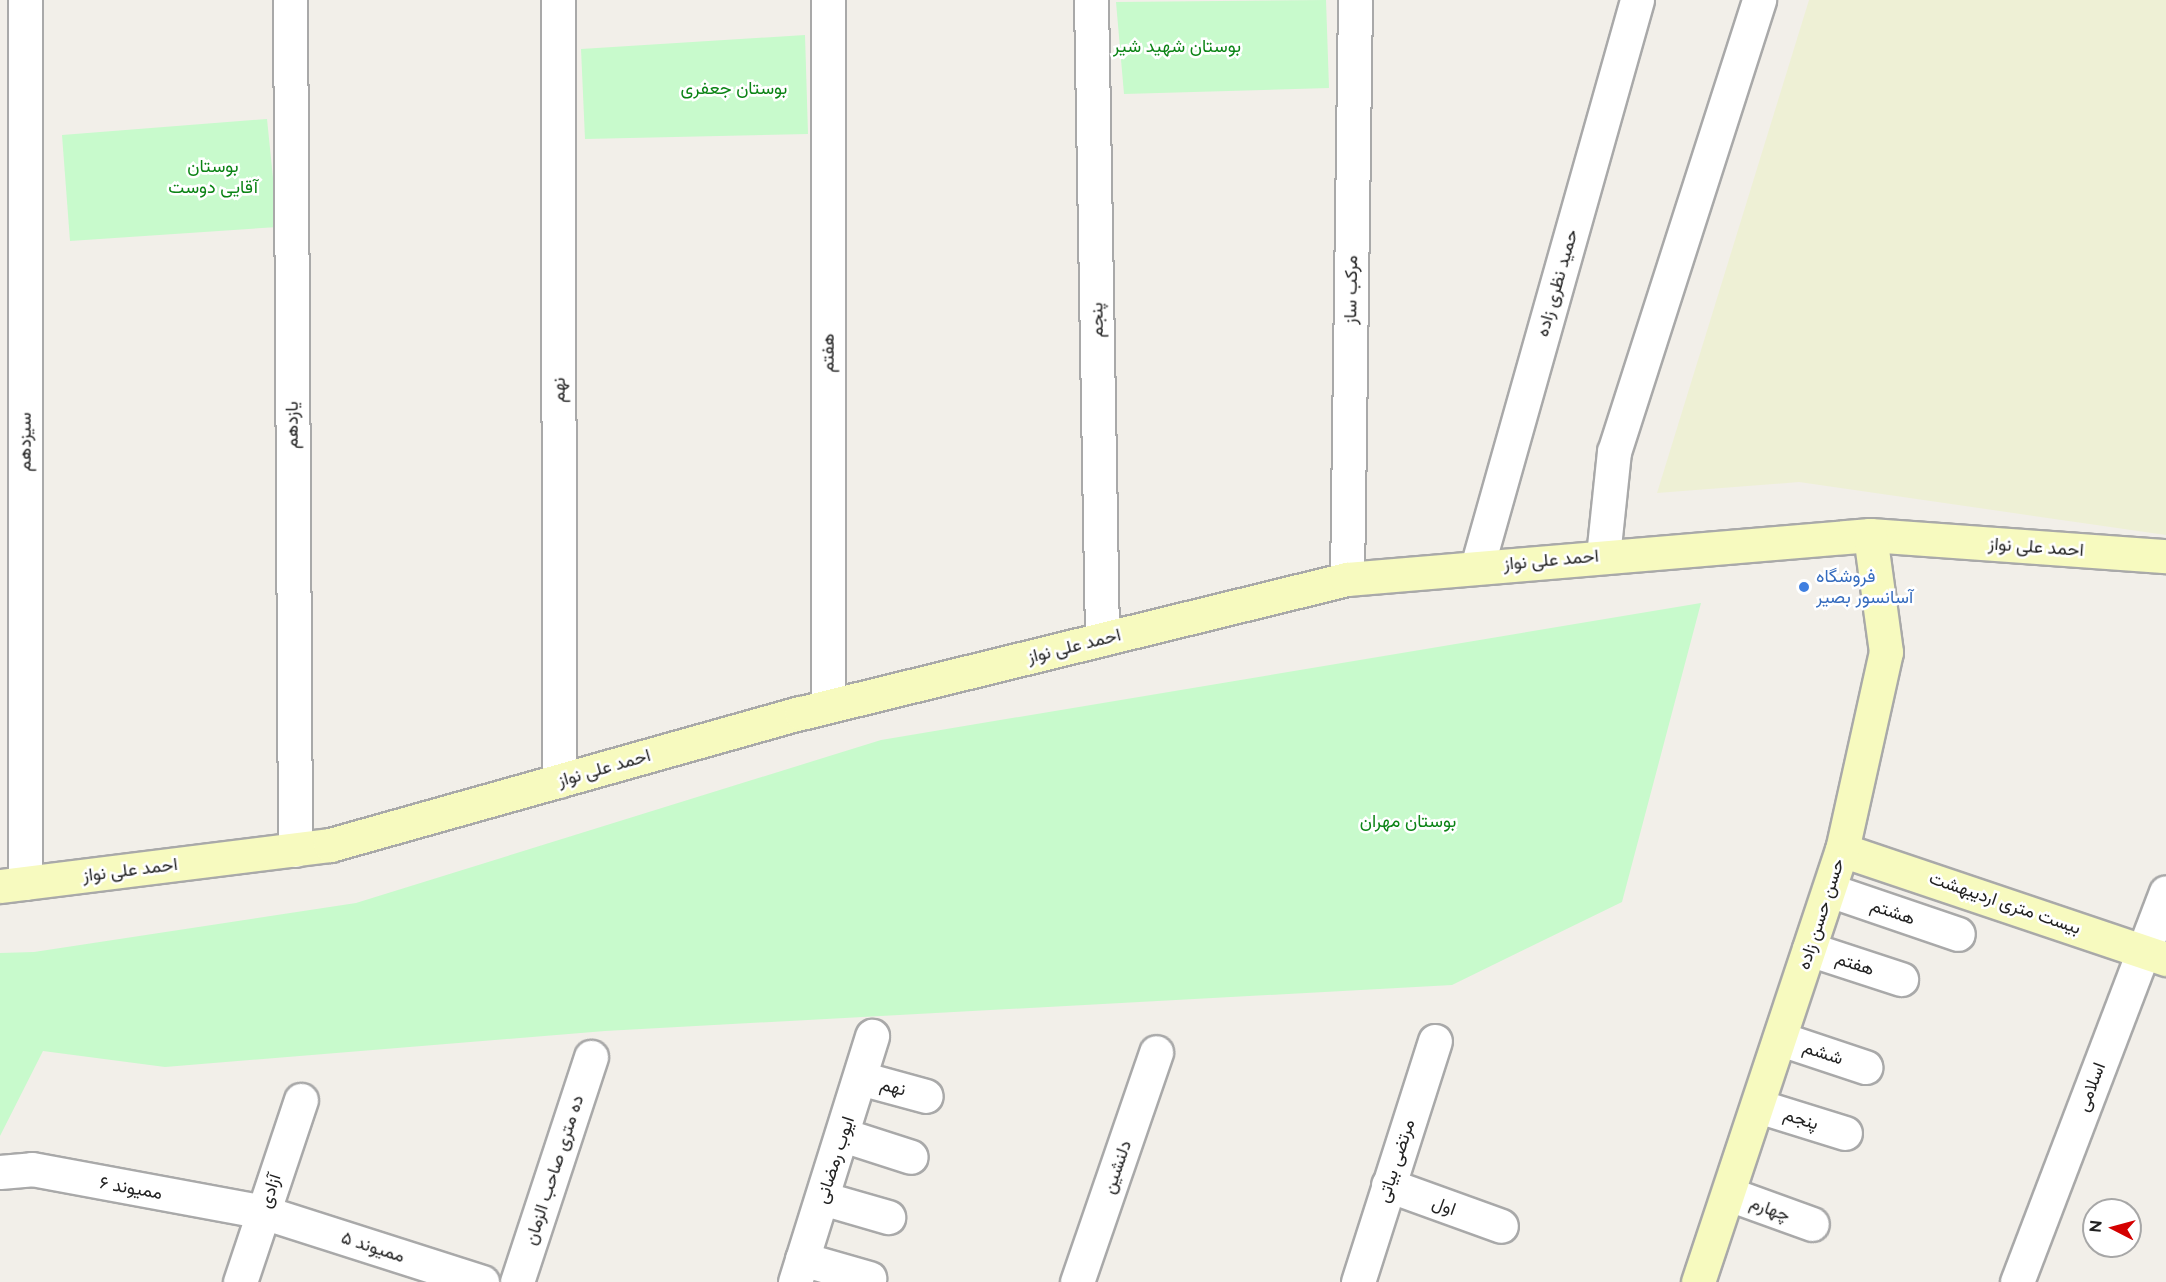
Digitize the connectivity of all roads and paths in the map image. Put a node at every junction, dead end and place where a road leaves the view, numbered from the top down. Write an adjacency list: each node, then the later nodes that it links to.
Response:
1 (25, 0): 9 (street, سیزدهم)
2 (290, 0): 19 (street, یازدهم)
3 (558, 0): 17 (street, نهم)
4 (828, 0): 16 (street, هفتم)
5 (1092, 0): 15 (street, پنجم)
6 (1355, 0): 14 (street, مرکب ساز)
7 (1637, 0): 13 (street, حمید نظری زاده)
8 (1759, 0): 11 (street)
9 (13, 189): 18 (street, سیزدهم)
10 (1870, 534): 11 (main road, احمد علی نواز); 12 (main road, احمد علی نواز); 20 (main road, حسن حسن زاده)
11 (1603, 556): 13 (main road, احمد علی نواز)
12 (2166, 556)
13 (1477, 567): 14 (main road, احمد علی نواز)
14 (1347, 579): 15 (main road, احمد علی نواز)
15 (1102, 639): 16 (main road, احمد علی نواز)
16 (828, 706): 17 (main road, احمد علی نواز)
17 (560, 781): 19 (main road, احمد علی نواز)
18 (12, 843): 21 (street, سیزدهم)
19 (295, 850): 21 (main road, احمد علی نواز)
20 (1842, 850): 22 (main road, حسن حسن زاده); 26 (main road, بیست متری اردیبهشت)
21 (12, 885)
22 (1829, 890): 24 (street, هشتم); 25 (main road, حسن حسن زاده)
23 (2166, 892): 26 (street, اسلامی)
24 (1958, 934)
25 (1809, 950): 27 (street, هفتم); 29 (main road, حسن حسن زاده)
26 (2155, 954): 57 (street, اسلامی)
27 (1901, 979)
28 (872, 1036): 34 (street, ایوب رمضانی)
29 (1781, 1039): 33 (street, ششم); 37 (main road, حسن حسن زاده)
30 (1435, 1041): 42 (street, مرتضی بیاتی)
31 (1156, 1052): 54 (street, دلنشین)
32 (591, 1058): 53 (street, ده متری صاحب الزمان)
33 (1865, 1067)
34 (860, 1078): 35 (street, نهم); 39 (street, ایوب رمضانی)
35 (926, 1096)
36 (301, 1100): 45 (street, آزادی)
37 (1758, 1106): 38 (street, پنجم); 43 (main road, حسن حسن زاده)
38 (1845, 1133)
39 (843, 1135): 40 (street); 44 (street, ایوب رمضانی)
40 (911, 1156)
41 (0, 1172): 45 (street, ممیوند ۶)
42 (1388, 1185): 48 (street, اول); 55 (street, مرتضی بیاتی)
43 (1729, 1194): 47 (street, چهارم); 56 (main road, حسن حسن زاده)
44 (822, 1198): 46 (street); 49 (street, ایوب رمضانی)
45 (263, 1212): 51 (street, آزادی); 52 (street, ممیوند ۵)
46 (888, 1217)
47 (1812, 1224)
48 (1501, 1226)
49 (799, 1270): 50 (street)
50 (868, 1278)
51 (240, 1282)
52 (482, 1282)
53 (518, 1282)
54 (1077, 1282)
55 (1358, 1282)
56 (1698, 1282)
57 (2017, 1282)

